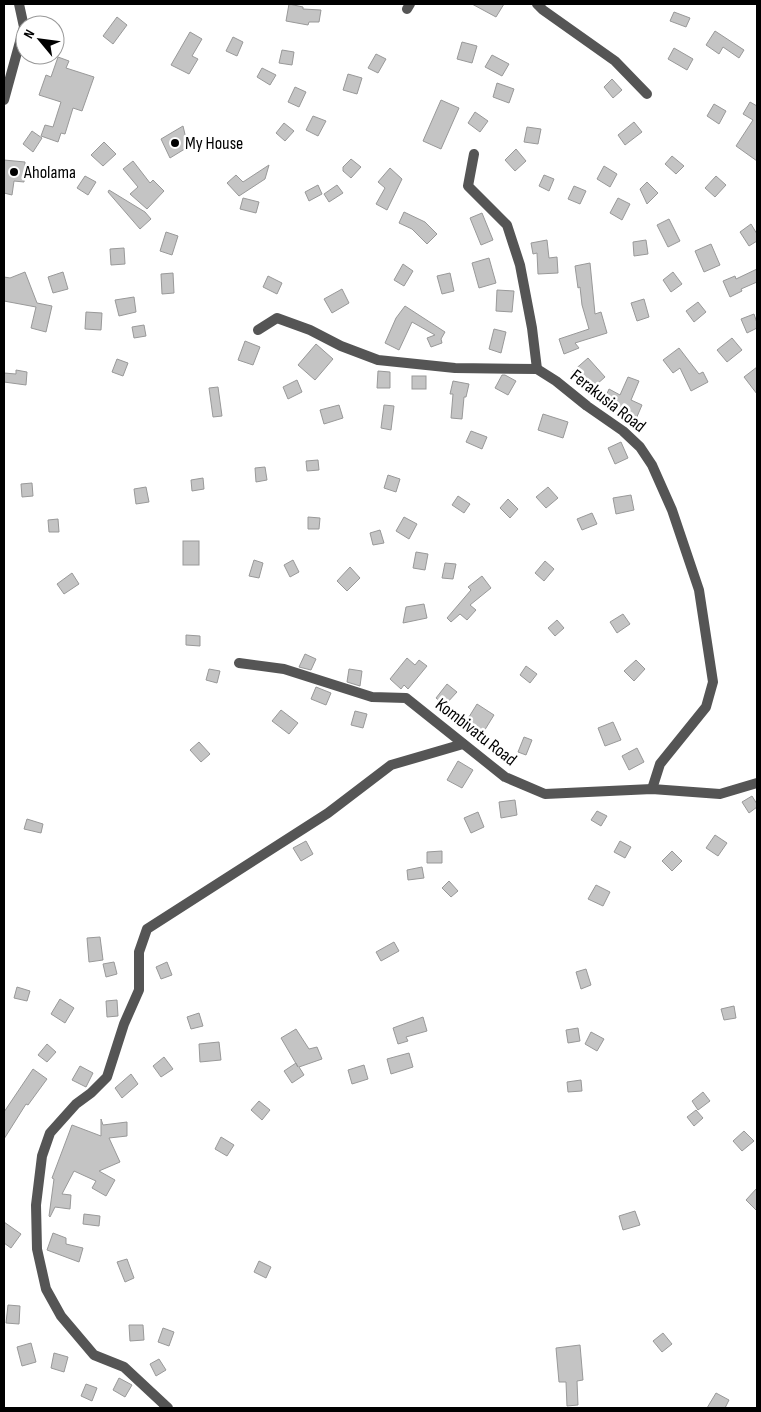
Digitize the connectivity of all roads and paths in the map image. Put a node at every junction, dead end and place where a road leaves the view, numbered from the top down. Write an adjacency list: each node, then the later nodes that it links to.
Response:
1 (19, 4): 4 (street)
2 (537, 4): 3 (street)
3 (647, 94)
4 (4, 100)
5 (474, 154): 7 (street)
6 (258, 330): 7 (street)
7 (537, 369): 11 (street, Ferakusia Road)
8 (239, 663): 9 (street, Kombivatu Road)
9 (463, 744): 11 (street, Kombivatu Road); 12 (street)
10 (757, 783): 11 (street, Kombivatu Road)
11 (652, 789)
12 (168, 1408)

